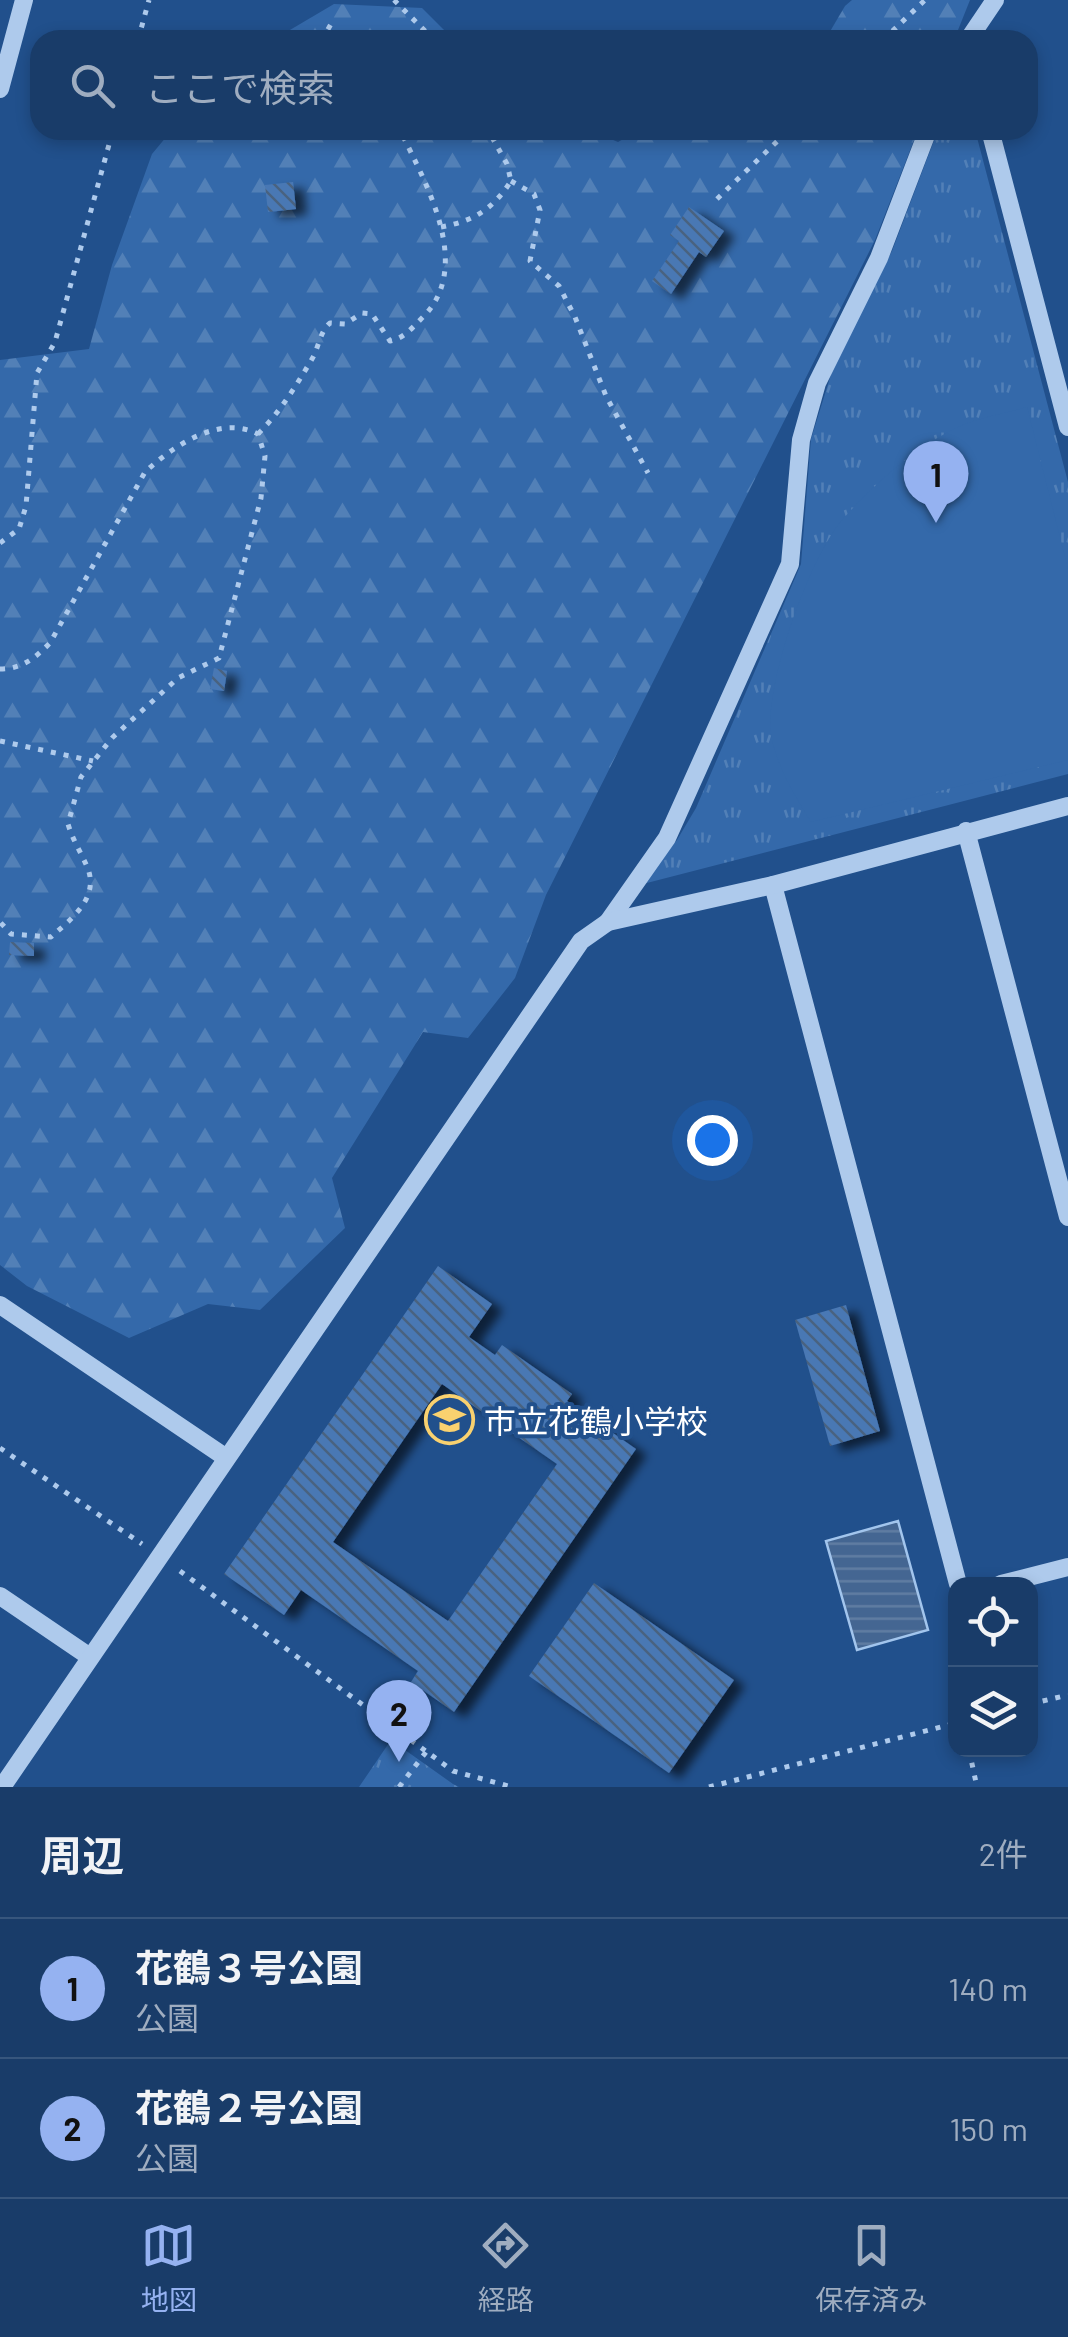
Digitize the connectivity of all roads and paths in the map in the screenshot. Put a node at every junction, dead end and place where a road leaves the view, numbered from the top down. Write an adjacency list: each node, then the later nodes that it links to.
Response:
1 (24, 0): 12 (street)
2 (149, 0): 7 (path)
3 (394, 0): 9 (path)
4 (925, 0): 10 (path)
5 (995, 0): 11 (street)
6 (326, 26): 8 (path)
7 (141, 30)
8 (333, 30)
9 (424, 30)
10 (894, 30)
11 (975, 30)
12 (0, 89)
13 (110, 140): 25 (path)
14 (404, 140): 21 (path)
15 (494, 140): 19 (path)
16 (779, 140): 20 (path)
17 (924, 140): 33 (street)
18 (993, 140): 22 (street)
19 (511, 180): 21 (path); 24 (path)
20 (717, 199)
21 (441, 228): 23 (path)
22 (1068, 426)
23 (258, 434): 26 (path); 28 (path)
24 (648, 473)
25 (0, 543)
26 (0, 669)
27 (0, 741): 28 (path)
28 (93, 761): 32 (path)
29 (1068, 806): 30 (street)
30 (966, 832): 31 (street); 34 (street)
31 (773, 885): 33 (street); 40 (street)
32 (0, 922)
33 (608, 922): 37 (street)
34 (1068, 1218)
35 (0, 1305): 37 (street)
36 (0, 1448): 38 (path)
37 (226, 1458): 38 (street)
38 (159, 1556): 43 (street); 47 (path)
39 (1068, 1567): 41 (street)
40 (956, 1577)
41 (1029, 1577)
42 (0, 1596): 43 (street)
43 (90, 1658): 49 (street)
44 (1068, 1694): 45 (path)
45 (1038, 1702)
46 (948, 1725): 52 (path)
47 (426, 1752): 50 (path); 51 (path)
48 (971, 1757): 53 (path)
49 (2, 1787)
50 (400, 1787)
51 (512, 1787)
52 (709, 1787)
53 (978, 1787)

